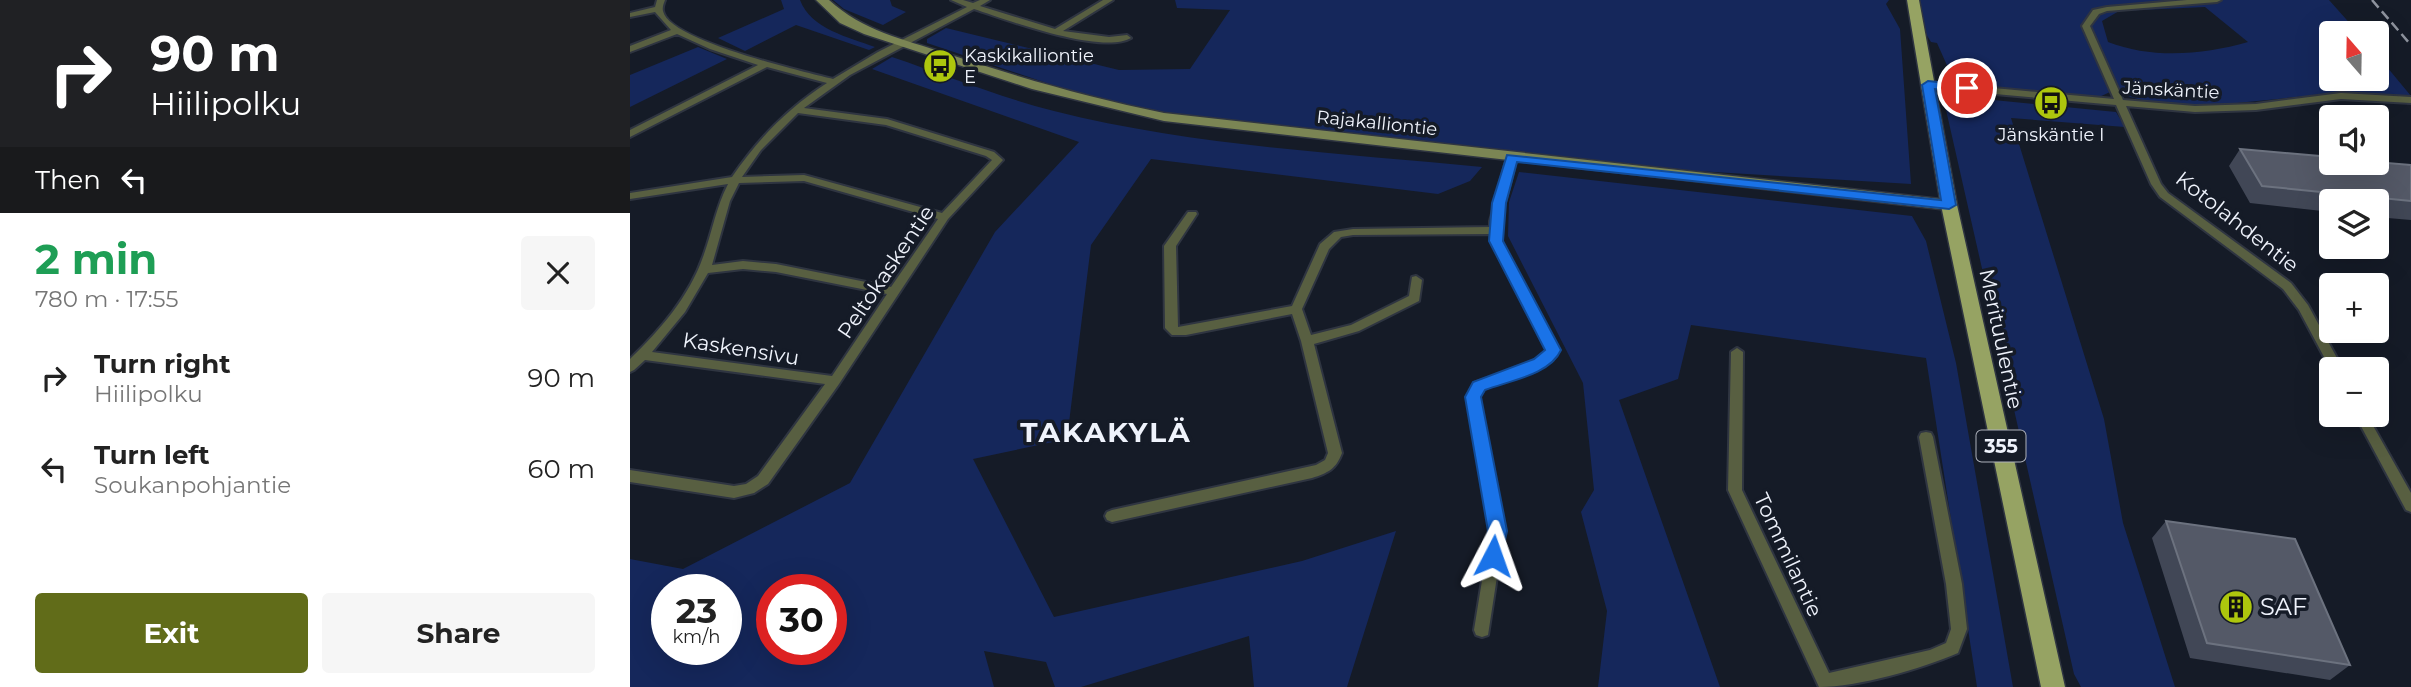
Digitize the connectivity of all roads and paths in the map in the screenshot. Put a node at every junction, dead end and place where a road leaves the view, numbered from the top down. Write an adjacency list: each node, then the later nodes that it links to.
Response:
1 (822, 0): 13 (street, Rajakalliontie)
2 (955, 0): 8 (street)
3 (986, 0): 8 (street)
4 (1109, 0): 10 (street)
5 (1913, 0): 17 (main road, Merituulentie / 355)
6 (2217, 0): 19 (street, Kotolahdentie)
7 (659, 5): 9 (street); 11 (street)
8 (975, 6): 10 (street); 13 (street)
9 (630, 15)
10 (1058, 30): 12 (street)
11 (677, 31): 14 (street); 15 (street)
12 (1127, 38)
13 (904, 43): 16 (street); 22 (street, Rajakalliontie)
14 (630, 49)
15 (764, 65): 16 (street); 21 (street)
16 (835, 82): 20 (street)
17 (1928, 85): 19 (street, Jänskäntie); 25 (main road, Merituulentie / 355)
18 (2411, 100): 19 (street, Jänskäntie)
19 (2120, 103): 36 (street, Kotolahdentie)
20 (795, 110): 23 (street); 27 (street, Peltokaskentie)
21 (630, 134)
22 (1512, 157): 25 (street, Rajakalliontie); 28 (street)
23 (735, 180): 24 (street); 27 (street); 29 (street)
24 (630, 196)
25 (1949, 205): 46 (main road, Merituulentie / 355)
26 (1192, 214): 32 (street)
27 (944, 217): 31 (street, Peltokaskentie)
28 (1494, 229): 32 (street); 44 (street)
29 (704, 270): 31 (street); 35 (street)
30 (1416, 280): 33 (street)
31 (894, 292): 38 (street, Peltokaskentie)
32 (1296, 309): 33 (street)
33 (1307, 341): 43 (street)
34 (1737, 352): 45 (street, Tommilantie)
35 (642, 355): 37 (street); 38 (street, Kaskensivu)
36 (2331, 357)
37 (630, 367)
38 (835, 381): 41 (street, Peltokaskentie)
39 (2368, 427): 42 (street)
40 (1926, 437): 45 (street)
41 (630, 476)
42 (2411, 506)
43 (1112, 516)
44 (1482, 631)
45 (1826, 685)
46 (2053, 687)

